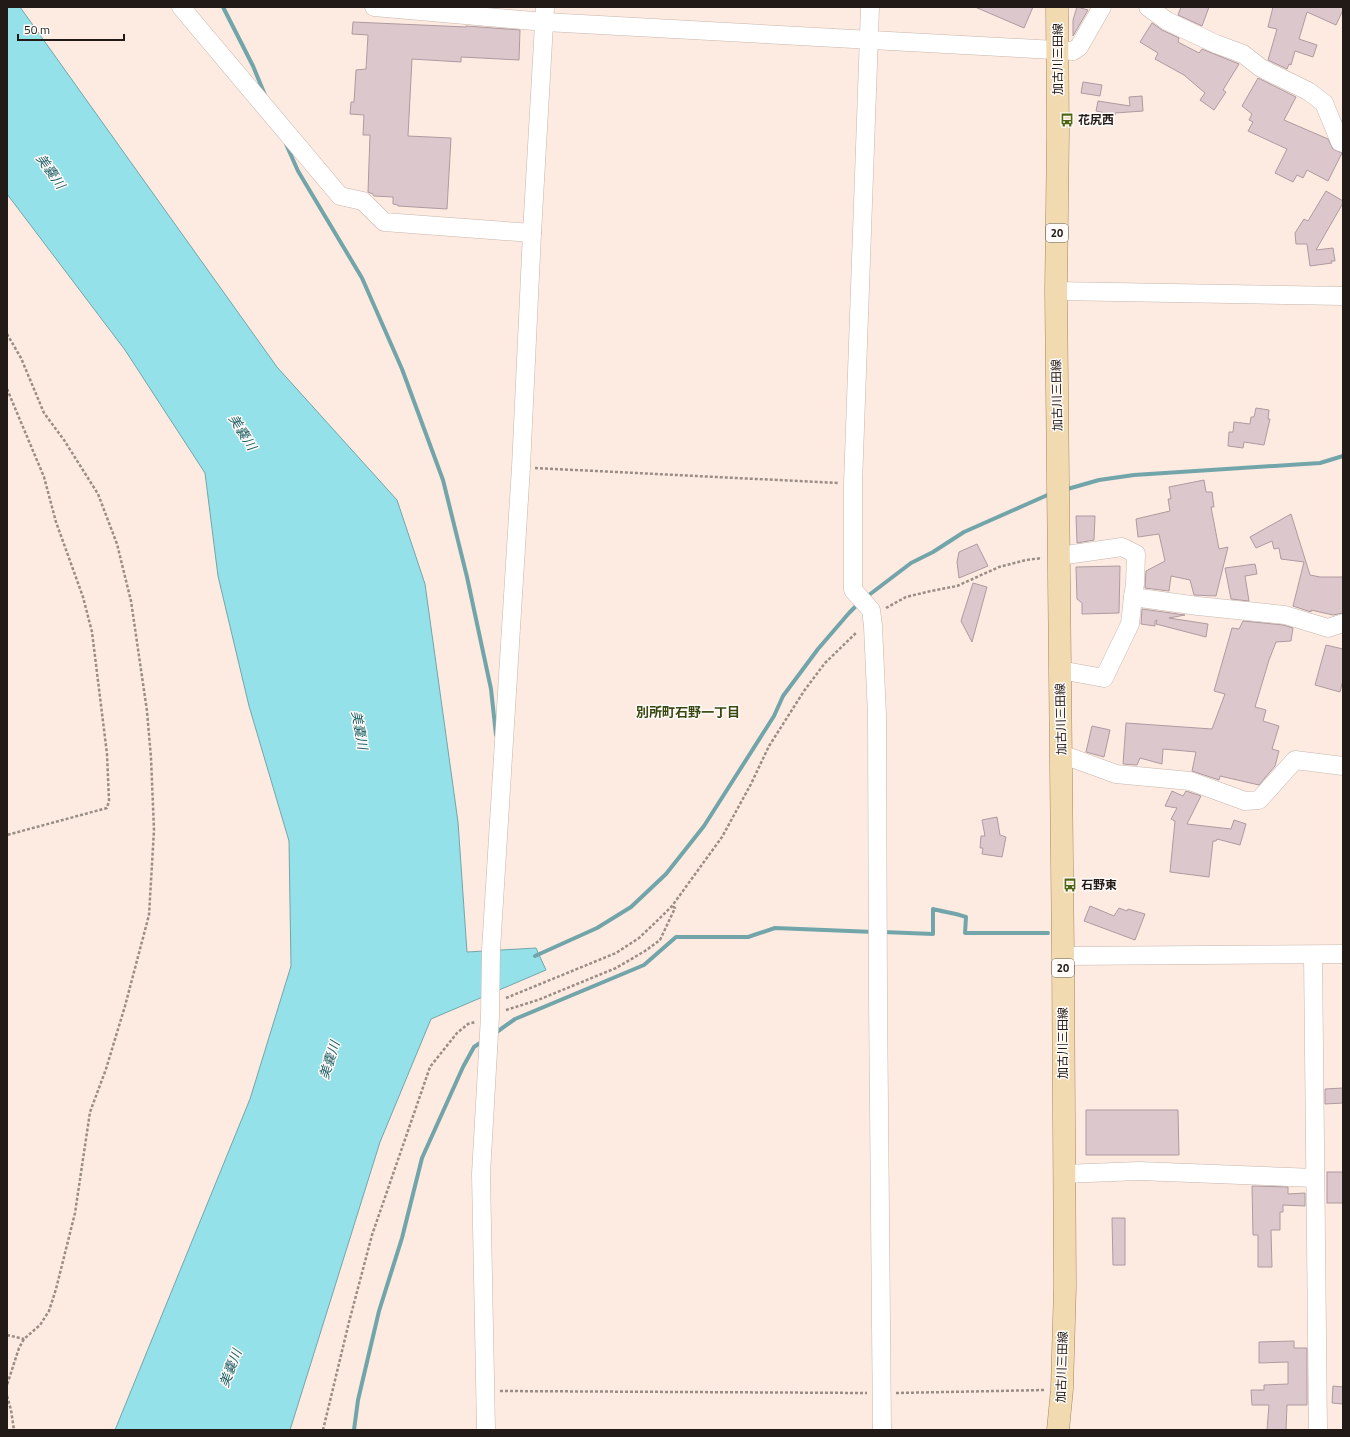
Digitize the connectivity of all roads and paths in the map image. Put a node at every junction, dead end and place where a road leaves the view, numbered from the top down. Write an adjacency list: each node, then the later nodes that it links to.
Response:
1 (181, 7): 11 (street)
2 (374, 7): 7 (street)
3 (870, 7): 8 (street)
4 (1057, 7): 9 (main road, 加古川三田線 / 20)
5 (1102, 7): 9 (street)
6 (1148, 7): 10 (street)
7 (545, 14): 8 (street); 11 (street)
8 (868, 39): 9 (street); 17 (street)
9 (1058, 49): 12 (main road, 加古川三田線 / 20)
10 (1343, 143)
11 (532, 233): 16 (street)
12 (1056, 291): 13 (street); 18 (main road, 加古川三田線 / 20)
13 (1343, 296)
14 (7, 334): 34 (path)
15 (7, 390): 25 (path)
16 (521, 467): 17 (path); 30 (street)
17 (853, 484): 20 (street)
18 (1059, 556): 19 (street); 20 (path); 22 (main road, 加古川三田線 / 20)
19 (1133, 597): 21 (street); 22 (street)
20 (872, 618): 26 (path); 38 (street)
21 (1343, 623)
22 (1060, 670): 23 (main road, 加古川三田線 / 20)
23 (1061, 754): 24 (street); 29 (main road, 加古川三田線 / 20)
24 (1343, 766)
25 (7, 835)
26 (672, 906): 30 (path); 30 (path)
27 (1343, 954): 28 (street)
28 (1313, 955): 29 (street); 32 (street)
29 (1063, 956): 31 (main road, 加古川三田線 / 20)
30 (490, 1005): 37 (street); 41 (path)
31 (1063, 1174): 32 (street); 36 (main road, 加古川三田線 / 20)
32 (1316, 1178): 45 (street)
33 (7, 1335): 34 (path)
34 (24, 1339): 35 (path)
35 (7, 1385)
36 (1062, 1389): 38 (path); 44 (main road, 加古川三田線 / 20)
37 (486, 1391): 38 (path); 42 (street)
38 (881, 1393): 43 (street)
39 (7, 1396): 40 (path)
40 (14, 1430)
41 (323, 1430)
42 (486, 1430)
43 (882, 1430)
44 (1058, 1430)
45 (1318, 1430)

